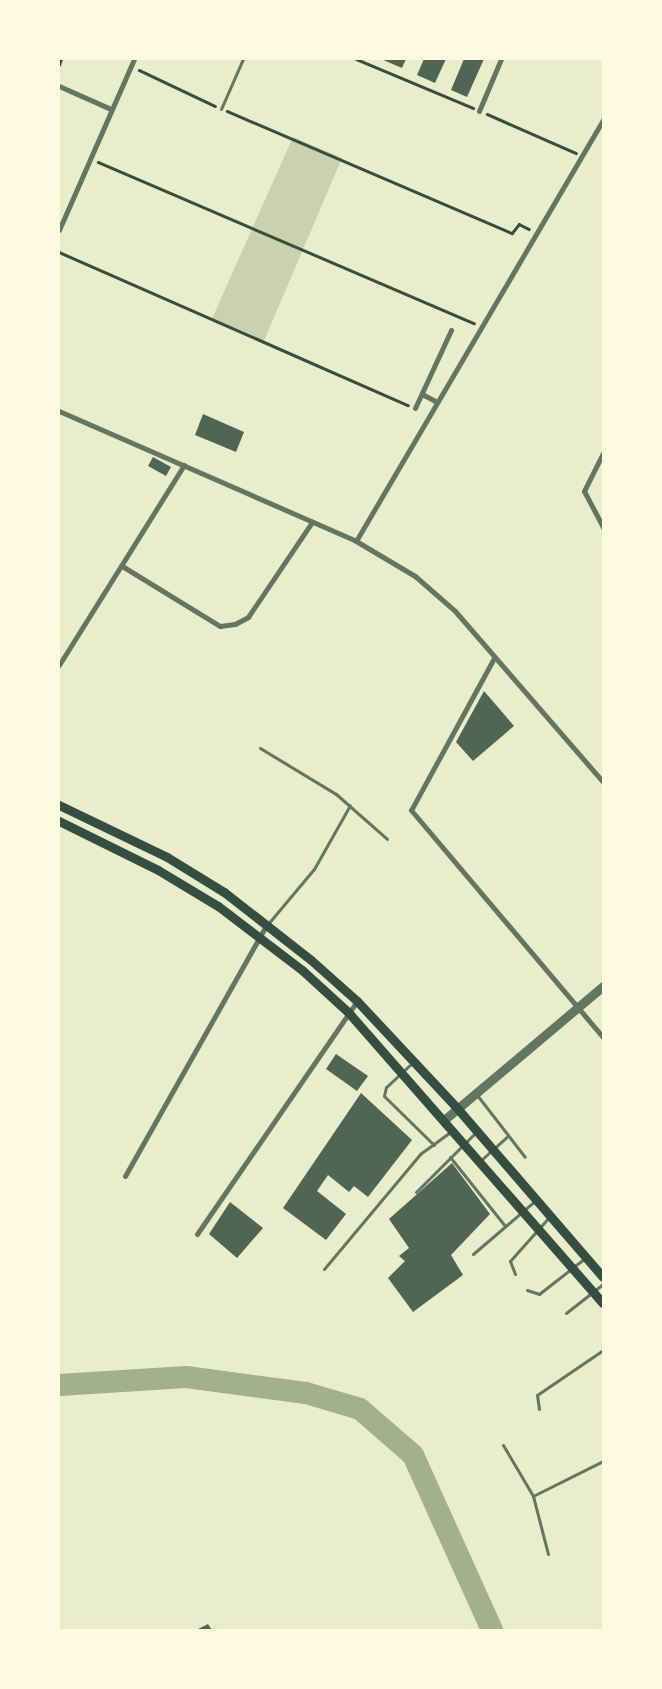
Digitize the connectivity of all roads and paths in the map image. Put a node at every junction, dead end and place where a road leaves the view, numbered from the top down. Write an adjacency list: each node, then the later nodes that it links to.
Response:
1 (61, 59): 6 (path)
2 (134, 59): 7 (street)
3 (244, 59): 10 (lane)
4 (356, 59): 11 (path)
5 (501, 59): 11 (street)
6 (59, 65)
7 (131, 66): 9 (street); 10 (path)
8 (59, 86): 9 (street)
9 (111, 109): 14 (street)
10 (221, 109): 16 (path)
11 (479, 111): 13 (path)
12 (603, 120): 13 (street)
13 (582, 156): 16 (street)
14 (90, 158): 15 (street); 18 (path)
15 (59, 230)
16 (536, 233): 18 (street)
17 (59, 252): 22 (path)
18 (482, 326): 21 (street)
19 (451, 330): 20 (street)
20 (422, 394): 21 (street); 22 (street)
21 (437, 402): 28 (street)
22 (415, 408)
23 (59, 410): 25 (street)
24 (603, 453): 27 (street)
25 (184, 465): 26 (street); 29 (street)
26 (312, 522): 28 (street); 29 (street)
27 (603, 527)
28 (356, 541): 30 (street)
29 (122, 566): 31 (street)
30 (494, 658): 33 (street); 42 (street)
31 (59, 665)
32 (260, 748): 35 (lane)
33 (603, 782)
34 (59, 805): 38 (main road)
35 (350, 805): 37 (lane); 38 (lane)
36 (59, 821): 39 (main road)
37 (387, 839)
38 (266, 926): 39 (street); 41 (main road)
39 (260, 936): 43 (main road); 59 (street)
40 (603, 986): 42 (street)
41 (356, 1001): 43 (street); 45 (main road)
42 (578, 1008): 44 (street); 47 (street)
43 (348, 1012): 46 (main road); 66 (street)
44 (603, 1037)
45 (414, 1062): 46 (lane); 48 (main road)
46 (402, 1073): 49 (main road); 54 (lane)
47 (475, 1094): 48 (street); 52 (lane)
48 (457, 1108): 49 (street); 51 (main road)
49 (444, 1120): 50 (main road)
50 (453, 1130): 53 (main road); 54 (lane)
51 (477, 1131): 53 (lane); 55 (main road)
52 (507, 1137): 55 (lane); 56 (lane)
53 (464, 1143): 57 (lane); 58 (main road)
54 (434, 1145): 70 (lane)
55 (493, 1150): 58 (lane); 61 (main road)
56 (525, 1157)
57 (450, 1158): 60 (lane); 64 (lane)
58 (479, 1161): 62 (main road)
59 (125, 1176)
60 (416, 1192)
61 (536, 1199): 62 (lane); 63 (main road)
62 (523, 1211): 64 (lane); 65 (main road)
63 (550, 1216): 65 (lane); 68 (main road)
64 (505, 1226): 67 (lane)
65 (539, 1229): 69 (main road); 71 (lane)
66 (197, 1234)
67 (473, 1254)
68 (586, 1257): 69 (lane); 72 (main road)
69 (572, 1268): 74 (lane); 75 (main road)
70 (324, 1269)
71 (515, 1274)
72 (603, 1277)
73 (603, 1284): 75 (lane)
74 (528, 1290)
75 (594, 1292): 76 (main road); 77 (lane)
76 (603, 1303)
77 (566, 1314)
78 (603, 1350): 79 (lane)
79 (539, 1409)
80 (503, 1445): 82 (lane)
81 (603, 1461): 82 (lane)
82 (533, 1496): 83 (lane)
83 (548, 1554)

